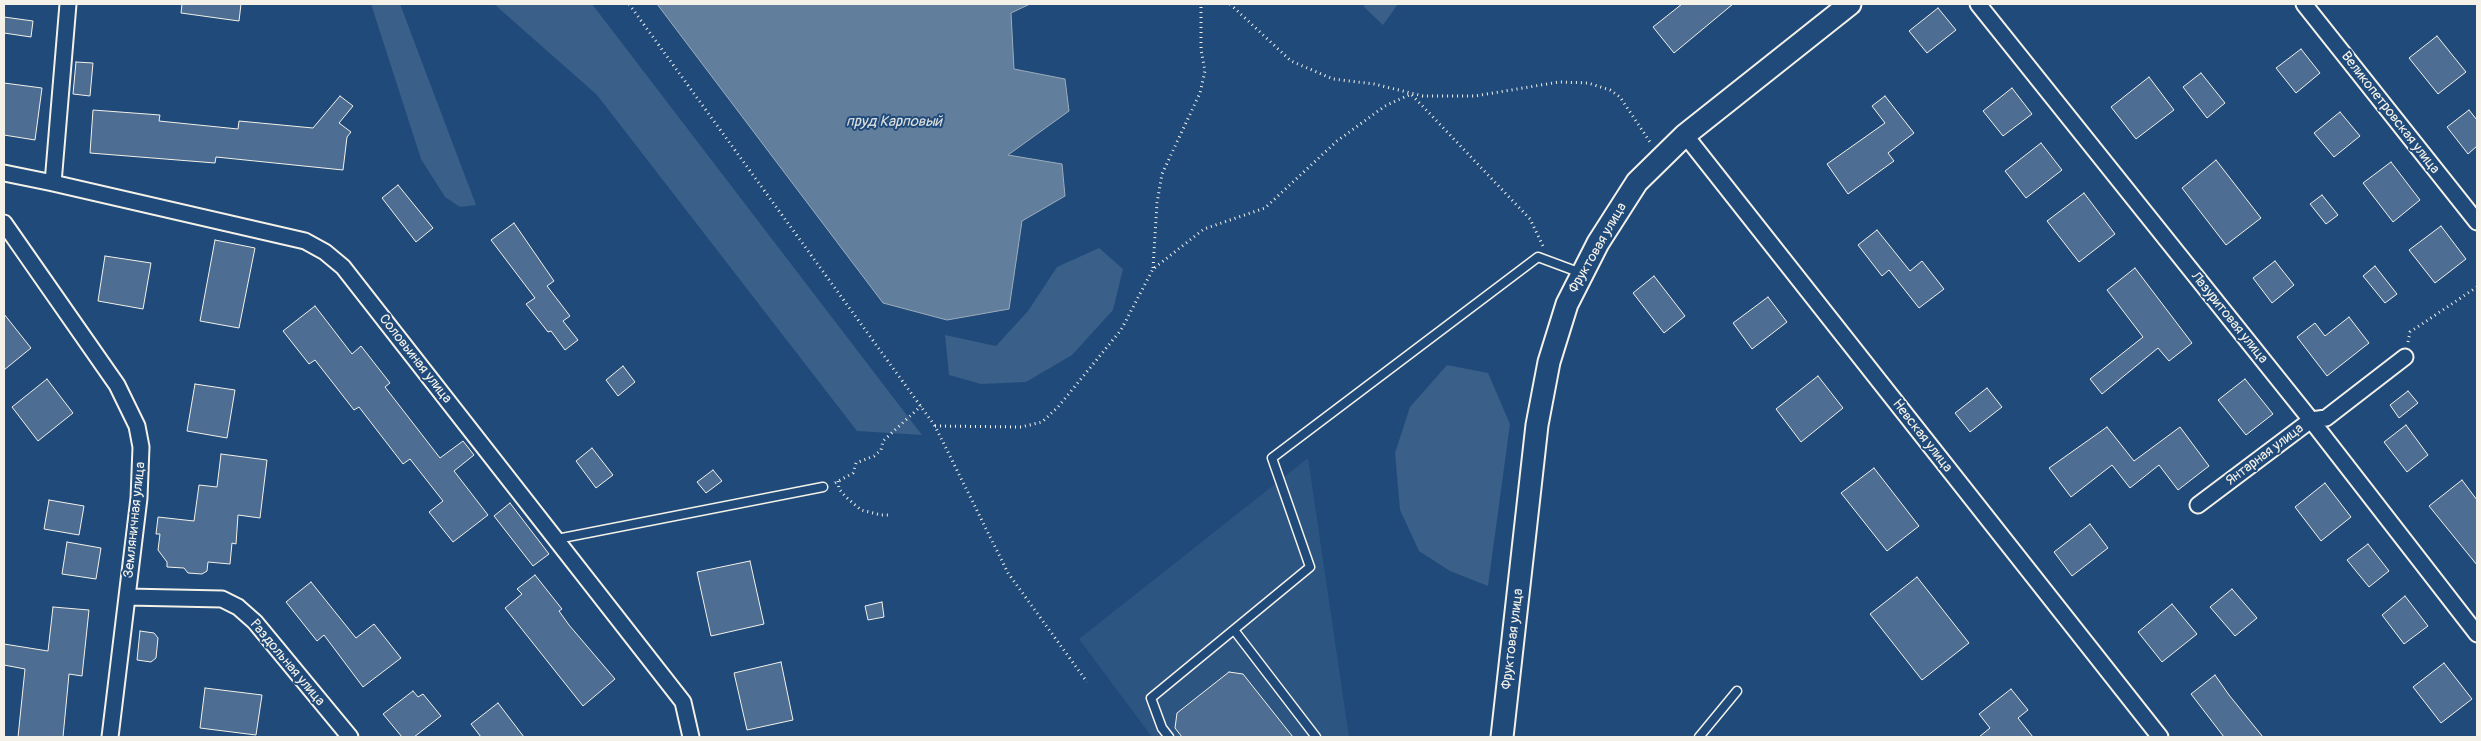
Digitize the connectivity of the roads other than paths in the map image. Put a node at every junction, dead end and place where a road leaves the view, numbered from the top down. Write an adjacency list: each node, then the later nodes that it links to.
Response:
1 (68, 4): 7 (street)
2 (1850, 4): 5 (street, Фруктовая улица)
3 (1978, 4): 12 (street, Лазуритовая улица)
4 (2304, 4): 8 (street, Великопетровская улица)
5 (1685, 135): 10 (street, Фруктовая улица); 27 (street, Невская улица)
6 (4, 174): 7 (street, Соловьиная улица)
7 (53, 183): 15 (street, Соловьиная улица)
8 (2477, 222)
9 (4, 223): 16 (street, Земляничная улица)
10 (1582, 273): 17 (lane); 25 (street, Фруктовая улица)
11 (2406, 357): 12 (street, Янтарная улица)
12 (2311, 420): 14 (street, Янтарная улица); 18 (street, Лазуритовая улица)
13 (823, 487): 15 (lane)
14 (2198, 505)
15 (557, 540): 22 (street, Соловьиная улица)
16 (127, 597): 20 (street, Земляничная улица); 21 (street, Раздольная улица)
17 (1234, 630): 23 (lane); 24 (lane)
18 (2477, 634)
19 (1736, 691): 26 (lane)
20 (110, 737)
21 (350, 737)
22 (691, 737)
23 (1169, 737)
24 (1316, 737)
25 (1502, 737)
26 (1699, 737)
27 (2160, 737)

